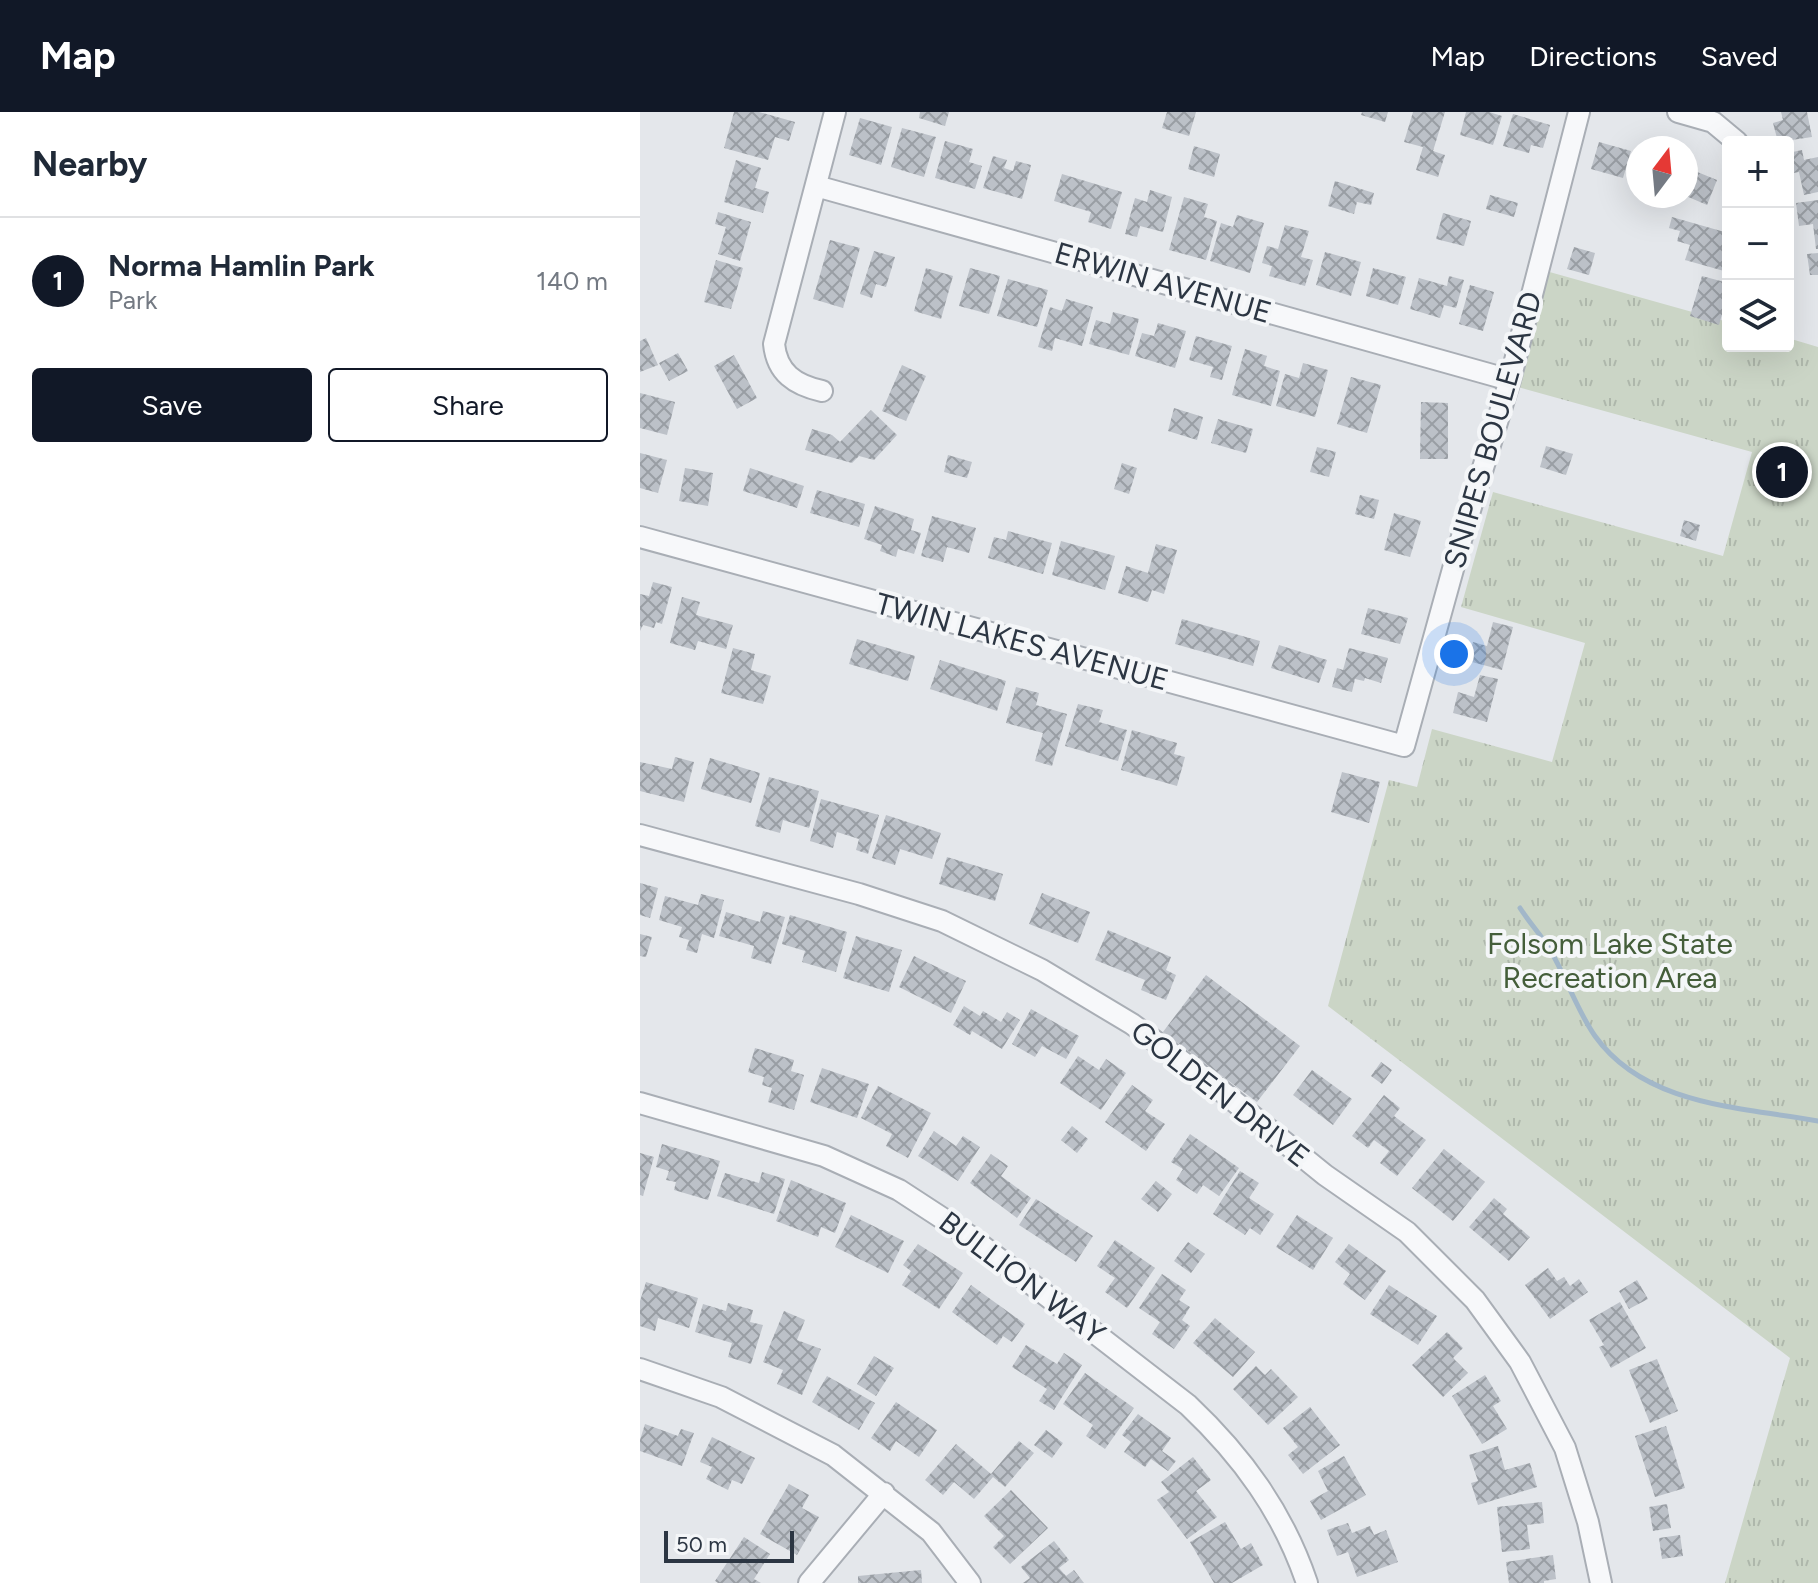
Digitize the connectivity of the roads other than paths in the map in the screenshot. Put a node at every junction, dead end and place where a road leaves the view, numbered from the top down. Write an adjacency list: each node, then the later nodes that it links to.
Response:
1 (835, 112): 5 (street)
2 (1579, 112): 6 (street, SNIPES BOULEVARD)
3 (1678, 112): 4 (street)
4 (1730, 136)
5 (816, 186): 6 (street, ERWIN AVENUE); 7 (street)
6 (1510, 380): 9 (street, SNIPES BOULEVARD)
7 (822, 391)
8 (640, 537): 9 (street, TWIN LAKES AVENUE)
9 (1404, 746)
10 (640, 835): 17 (street, GOLDEN DRIVE)
11 (640, 1103): 16 (street, BULLION WAY)
12 (640, 1369): 13 (street)
13 (884, 1493): 14 (street); 15 (street)
14 (809, 1583)
15 (970, 1583)
16 (1307, 1583)
17 (1601, 1583)

